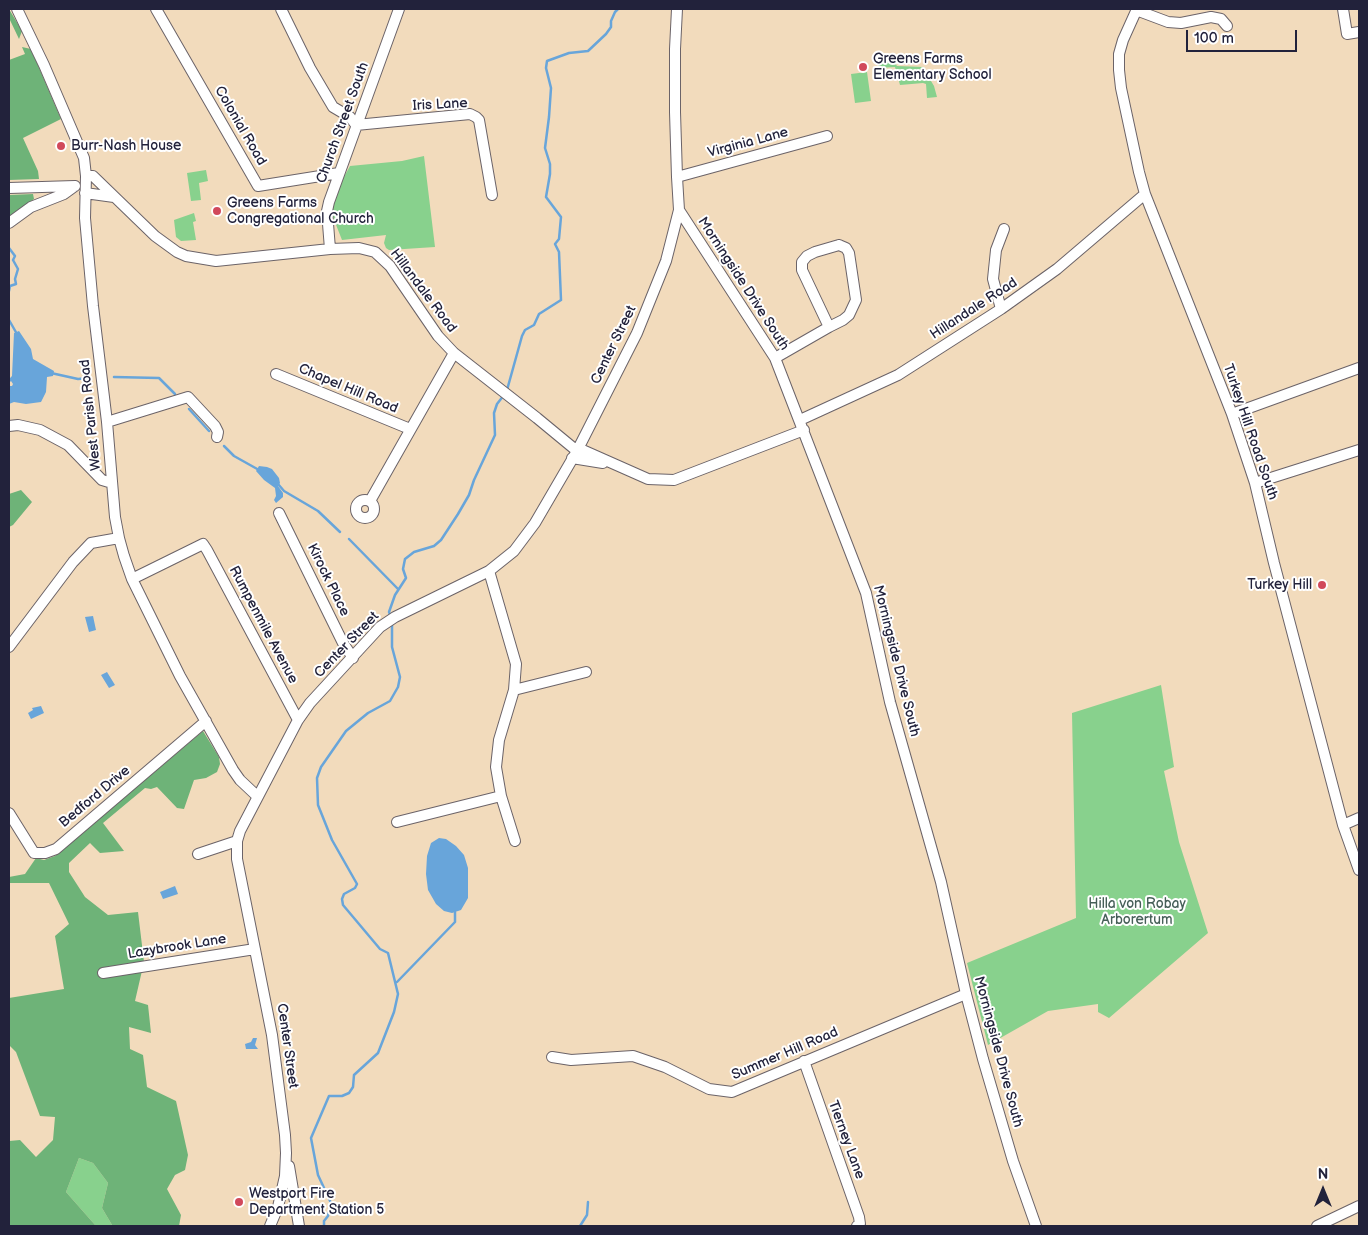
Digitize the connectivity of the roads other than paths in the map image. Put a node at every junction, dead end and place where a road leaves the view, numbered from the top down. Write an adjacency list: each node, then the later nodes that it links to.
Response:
1 (18, 9): 14 (street, West Parish Road)
2 (156, 9): 12 (street, Colonial Road)
3 (281, 9): 10 (street)
4 (400, 9): 10 (street, Church Street South)
5 (677, 9): 13 (street, Morningside Drive South)
6 (1137, 9): 8 (street); 16 (street, Turkey Hill Road South)
7 (1343, 9): 9 (street)
8 (1227, 26)
9 (1359, 32)
10 (356, 125): 12 (street, Church Street South); 17 (street, Iris Lane)
11 (827, 136): 13 (street, Virginia Lane)
12 (339, 173): 22 (street, Church Street South)
13 (677, 177): 19 (street, Morningside Drive South)
14 (83, 185): 15 (street); 18 (street); 18 (street, Hillandale Road); 20 (street); 30 (street, West Parish Road)
15 (9, 188)
16 (1145, 194): 23 (street, Hillandale Road); 29 (street, Turkey Hill Road South)
17 (492, 195)
18 (114, 198): 22 (street, Hillandale Road)
19 (679, 210): 26 (street, Morningside Drive South); 36 (street, Center Street)
20 (9, 223)
21 (1004, 229): 23 (street)
22 (330, 249): 25 (street, Hillandale Road)
23 (1001, 309): 31 (street, Hillandale Road)
24 (829, 327): 24 (street); 26 (street)
25 (454, 353): 33 (street, Chapel Hill Road); 36 (street, Hillandale Road)
26 (775, 358): 31 (street, Morningside Drive South)
27 (1359, 368): 29 (street)
28 (276, 374): 33 (street, Chapel Hill Road)
29 (1232, 414): 38 (street, Turkey Hill Road South)
30 (107, 422): 34 (street); 37 (street, West Parish Road)
31 (802, 425): 36 (street, Hillandale Road); 62 (street, Morningside Drive South)
32 (9, 426): 37 (street)
33 (410, 429): 39 (street, Chapel Hill Road)
34 (217, 438)
35 (1359, 450): 38 (street)
36 (576, 452): 42 (street, Center Street)
37 (112, 483): 41 (street, West Parish Road)
38 (1255, 483): 55 (street, Turkey Hill Road South)
39 (370, 501)
40 (279, 513): 45 (street, Kirock Place)
41 (119, 538): 43 (street, West Parish Road); 44 (street)
42 (489, 571): 45 (street, Center Street); 47 (street)
43 (132, 579): 48 (street, Rumpenmile Avenue); 49 (street, West Parish Road)
44 (9, 647)
45 (353, 658): 48 (street, Center Street)
46 (586, 672): 47 (street)
47 (514, 690): 51 (street)
48 (298, 720): 50 (street, Center Street)
49 (206, 721): 50 (street, West Parish Road); 52 (street, Bedford Drive)
50 (257, 796): 56 (street, Center Street)
51 (501, 796): 54 (street); 57 (street)
52 (9, 813)
53 (1359, 818): 55 (street)
54 (397, 822)
55 (1343, 825): 59 (street, Turkey Hill Road South)
56 (237, 840): 58 (street); 60 (street, Center Street)
57 (515, 841)
58 (198, 854)
59 (1359, 870)
60 (256, 949): 61 (street, Lazybrook Lane); 65 (street, Center Street)
61 (102, 973)
62 (966, 994): 64 (street, Summer Hill Road); 70 (street, Morningside Drive South)
63 (552, 1057): 64 (street, Summer Hill Road)
64 (804, 1061): 69 (street, Tierney Lane)
65 (286, 1153): 67 (street, Center Street); 68 (street, Center Street)
66 (1359, 1206): 71 (street)
67 (270, 1226)
68 (299, 1226)
69 (857, 1226)
70 (1036, 1226)
71 (1317, 1226)

